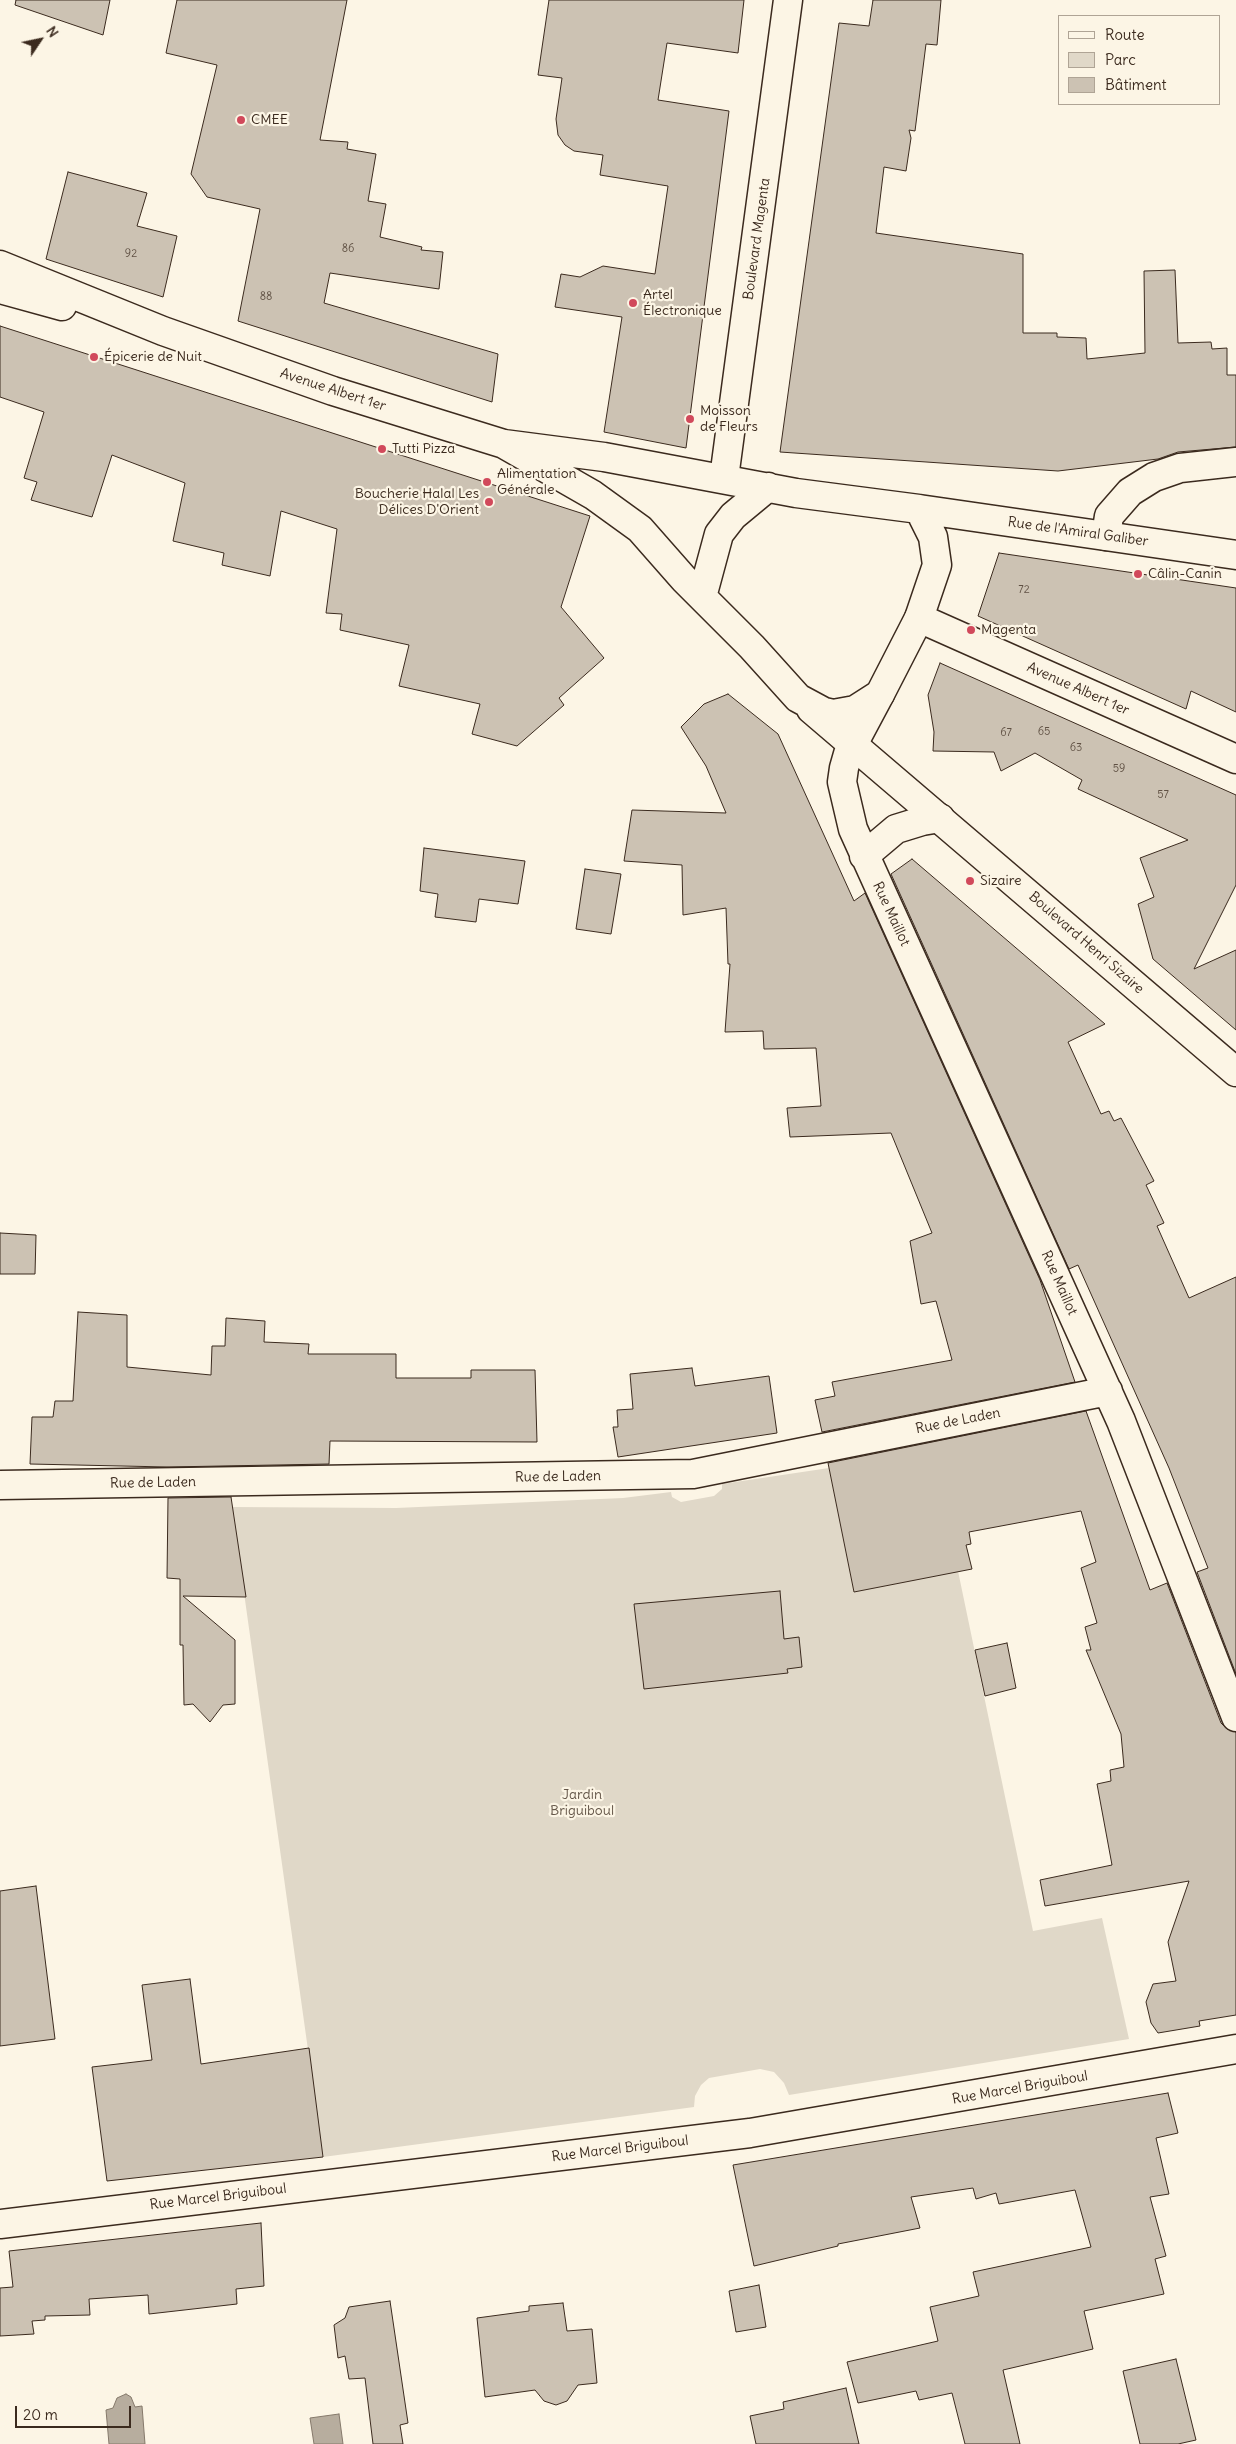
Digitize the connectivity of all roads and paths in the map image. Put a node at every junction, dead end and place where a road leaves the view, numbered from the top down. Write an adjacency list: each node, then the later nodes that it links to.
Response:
1 (788, 0): 7 (street, Boulevard Magenta)
2 (0, 265): 4 (street, Avenue Albert 1er)
3 (0, 289): 4 (street, Avenue Albert 1er)
4 (163, 332): 5 (street, Avenue Albert 1er)
5 (504, 444): 7 (street, Avenue Albert 1er); 12 (street, Avenue Albert 1er)
6 (1236, 462): 10 (street)
7 (724, 478): 8 (street, Avenue Albert 1er)
8 (768, 487): 9 (street, Rue de l'Amiral Galiber); 12 (street)
9 (919, 508): 10 (street, Rue de l'Amiral Galiber); 13 (street, Rue Maillot)
10 (1106, 536): 11 (street, Rue de l'Amiral Galiber)
11 (1236, 555)
12 (702, 597): 15 (street, Avenue Albert 1er)
13 (919, 618): 14 (street, Rue Maillot); 17 (street, Avenue Albert 1er)
14 (880, 694): 15 (street); 16 (street, Rue Maillot)
15 (798, 698): 16 (street, Boulevard Henri Sizaire)
16 (854, 744): 18 (street, Boulevard Henri Sizaire); 19 (street, Rue Maillot)
17 (1236, 759)
18 (940, 818): 19 (street); 20 (street, Boulevard Henri Sizaire)
19 (864, 856): 21 (street, Rue Maillot)
20 (1236, 1072)
21 (1108, 1391): 22 (street, Rue de Laden); 23 (street, Rue Maillot)
22 (0, 1485)
23 (1236, 1717)
24 (1236, 2050): 25 (street, Rue Marcel Briguiboul)
25 (0, 2224)

